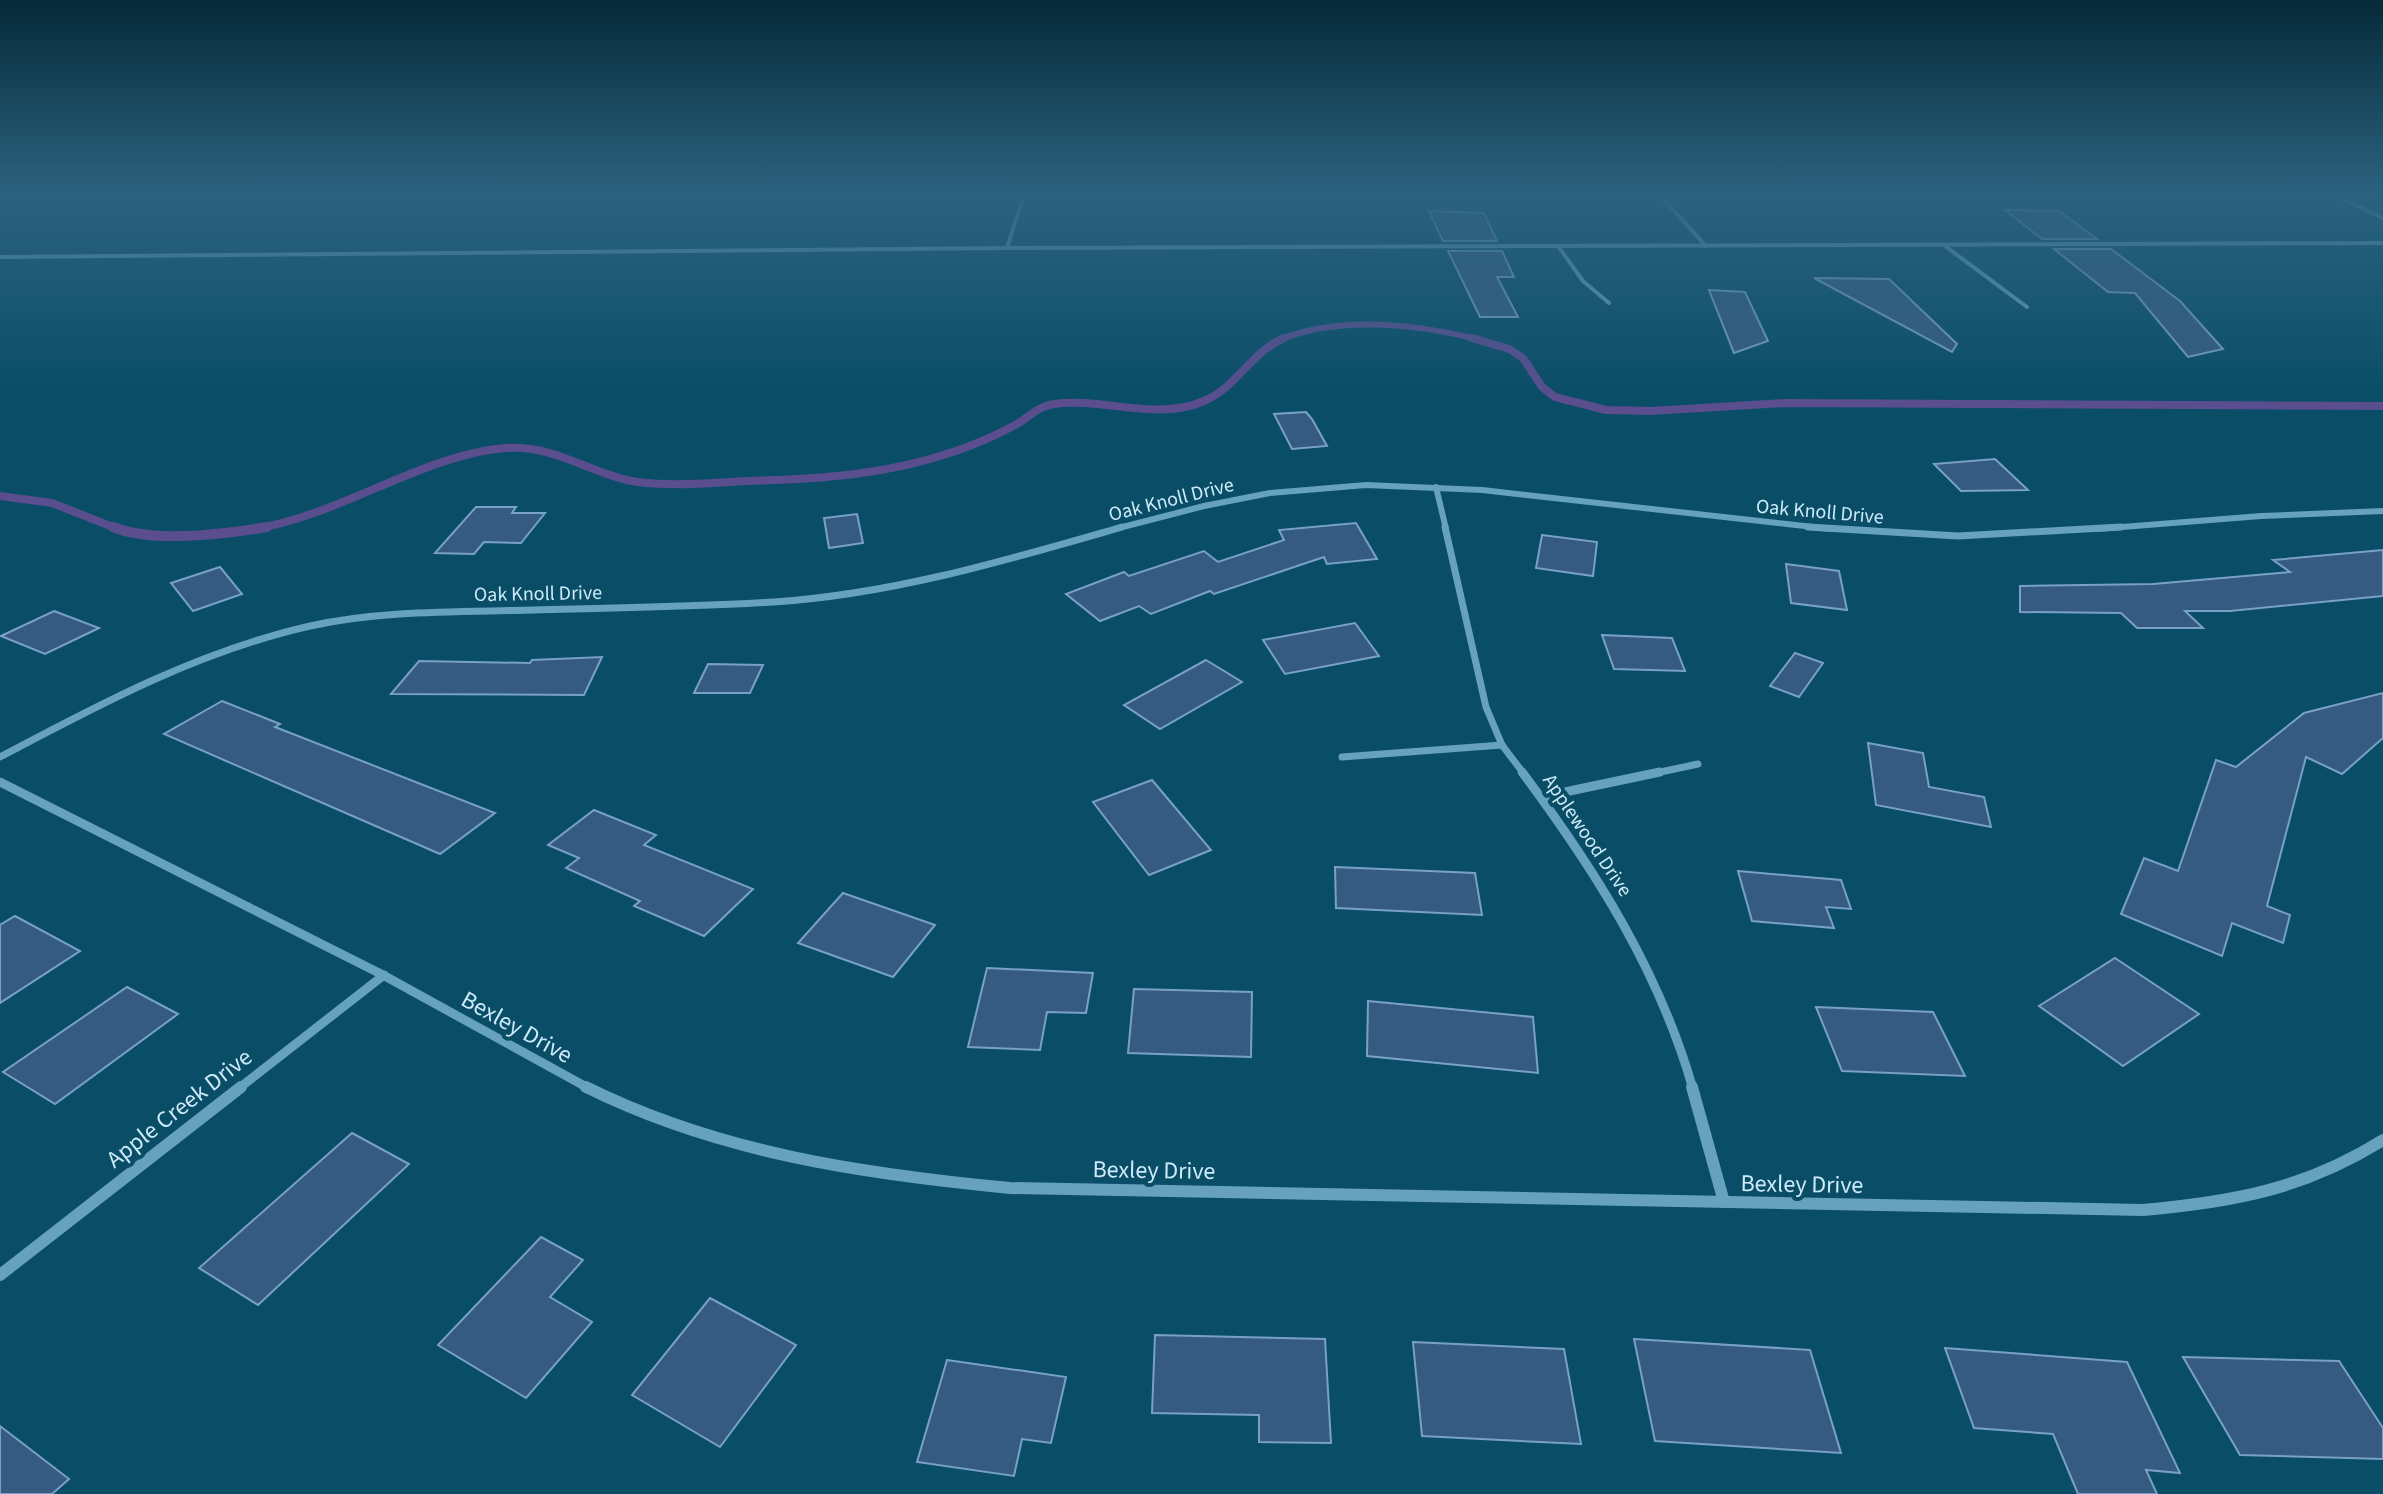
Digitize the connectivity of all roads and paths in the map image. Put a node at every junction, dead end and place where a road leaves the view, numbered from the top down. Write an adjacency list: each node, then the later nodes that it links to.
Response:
1 (1569, 261): 3 (street)
2 (1965, 261): 4 (street)
3 (1609, 303)
4 (2027, 307)
5 (1436, 487): 6 (street, Oak Knoll Drive); 7 (street, Applewood Drive); 8 (street, Oak Knoll Drive)
6 (2383, 511)
7 (1502, 745): 9 (street); 12 (street, Applewood Drive)
8 (0, 757)
9 (1342, 757)
10 (1698, 764): 12 (street)
11 (0, 782): 13 (street, Bexley Drive)
12 (1541, 797): 15 (street, Applewood Drive)
13 (384, 975): 15 (street, Bexley Drive); 16 (street, Apple Creek Drive)
14 (2383, 1140): 15 (street, Bexley Drive)
15 (1724, 1202)
16 (0, 1275)

